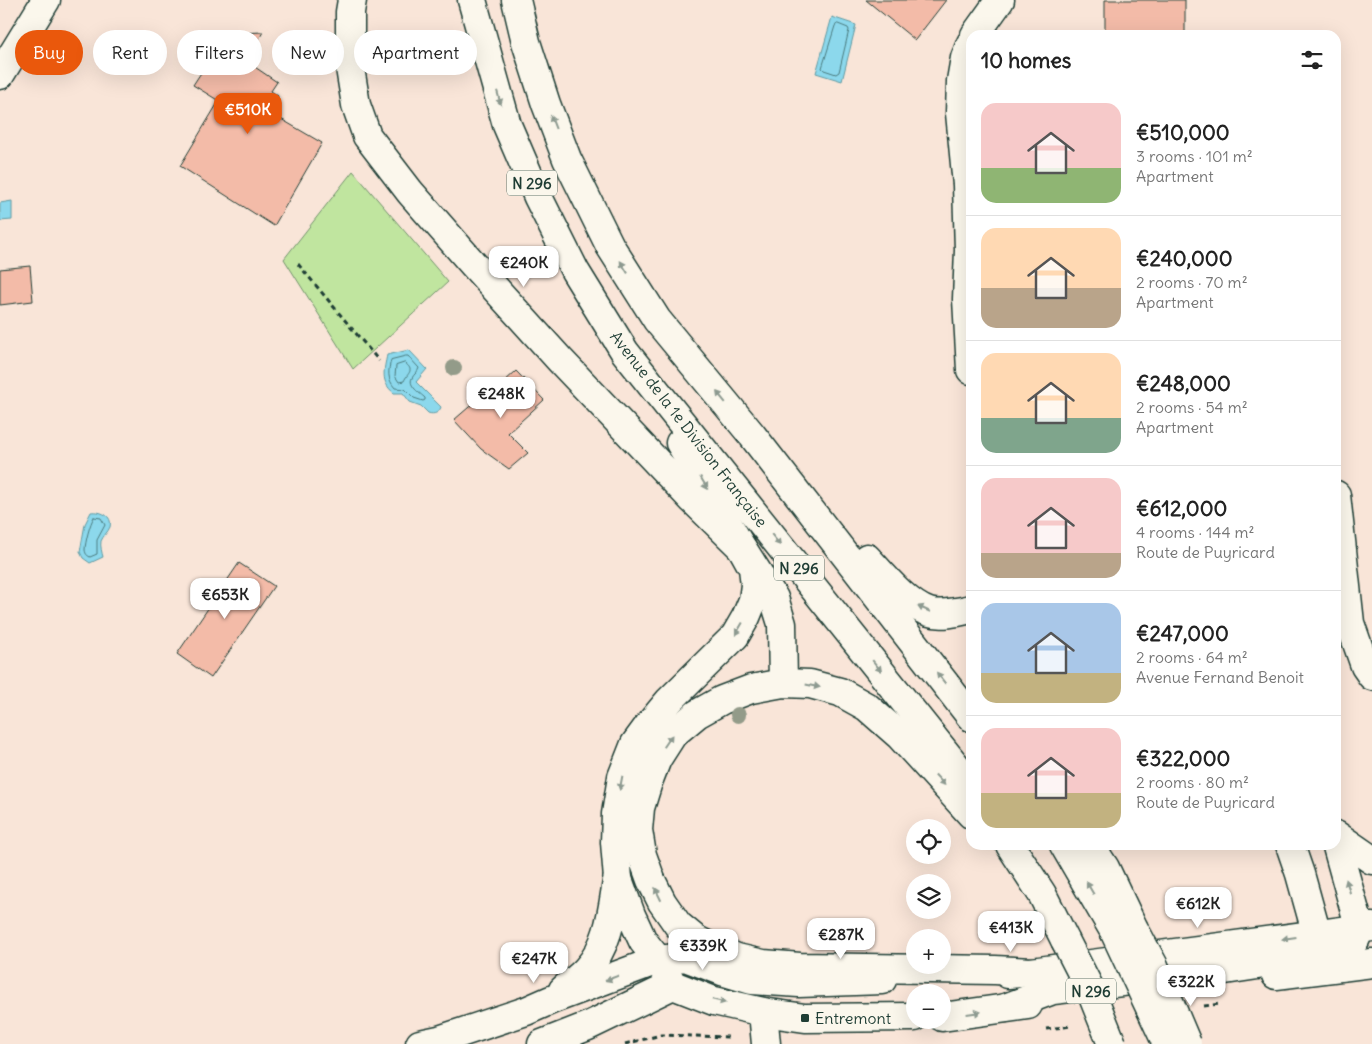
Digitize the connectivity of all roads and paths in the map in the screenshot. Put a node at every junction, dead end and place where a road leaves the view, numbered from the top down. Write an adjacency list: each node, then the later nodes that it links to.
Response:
1 (46, 0): 8 (main road)
2 (352, 0): 15 (main road)
3 (472, 0): 11 (main road, Avenue de la 1e Division Française / N 296, one-way to 11)
4 (516, 0): 13 (main road, N 296, one-way to 4)
5 (1000, 0): 6 (main road)
6 (979, 30)
7 (966, 56): 9 (main road)
8 (0, 75)
9 (966, 167)
10 (298, 264): 12 (path)
11 (625, 352): 15 (main road, one-way to 15); 20 (main road, Avenue de la 1e Division Française / N 296, one-way to 20)
12 (380, 360)
13 (752, 435): 16 (main road, N 296, one-way to 13); 19 (main road, N 296, one-way to 13)
14 (1341, 541): 17 (main road)
15 (742, 548): 18 (main road); 30 (main road, one-way to 30)
16 (966, 610)
17 (1372, 676)
18 (782, 683): 21 (main road, one-way to 21); 35 (main road, one-way to 18)
19 (966, 710)
20 (966, 779)
21 (966, 809)
22 (1341, 838): 29 (main road)
23 (1002, 850): 31 (main road)
24 (1013, 850): 31 (main road, N 296)
25 (1068, 850): 32 (main road, N 296, one-way to 25)
26 (1093, 850): 32 (main road)
27 (1292, 850): 34 (main road)
28 (1338, 850): 33 (main road, one-way to 28)
29 (1372, 860)
30 (618, 879): 37 (main road); 41 (main road)
31 (1042, 894): 50 (main road, N 296, bridge)
32 (1124, 929): 51 (main road, N 296, bridge); 52 (main road, bridge)
33 (1368, 934): 34 (main road); 36 (main road)
34 (1317, 935): 36 (main road); 39 (main road, one-way to 39)
35 (690, 948): 37 (main road); 39 (main road); 39 (main road); 40 (main road)
36 (1341, 952): 42 (main road)
37 (658, 960): 40 (main road); 41 (main road, one-way to 41)
38 (1372, 963): 42 (main road)
39 (1031, 972)
40 (673, 985): 43 (main road, one-way to 43); 48 (main road)
41 (551, 1000): 47 (main road)
42 (1005, 1008): 44 (main road, one-way to 42)
43 (763, 1012): 45 (main road); 46 (main road)
44 (951, 1016)
45 (906, 1017)
46 (766, 1041): 49 (path)
47 (420, 1044)
48 (542, 1044)
49 (625, 1044)
50 (1112, 1044)
51 (1167, 1044)
52 (1188, 1044)

